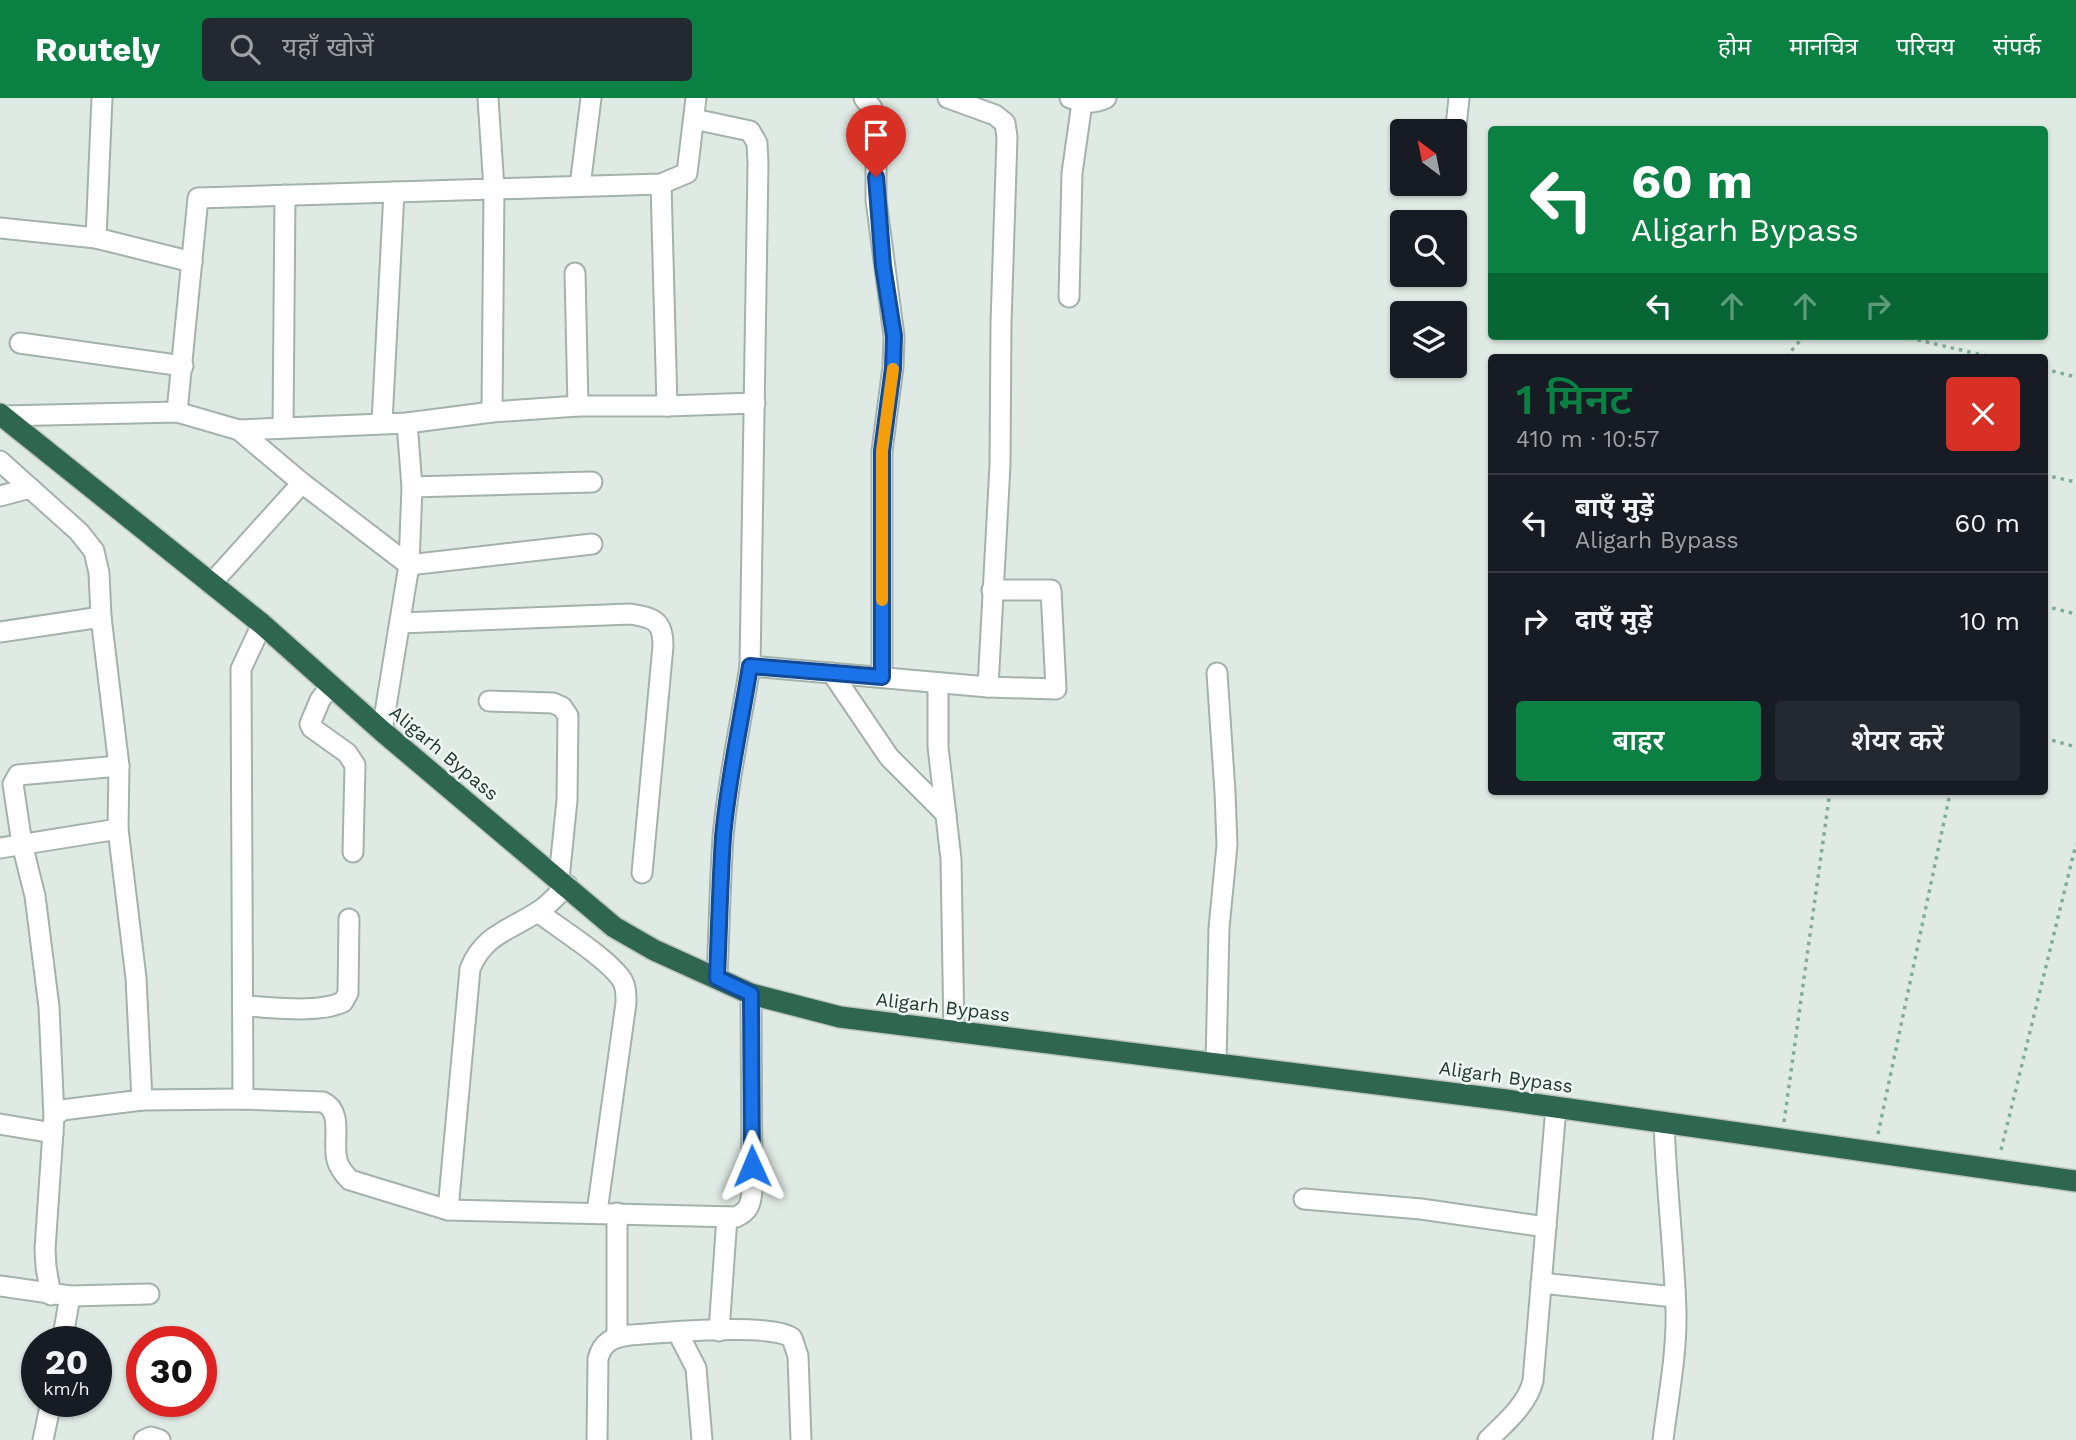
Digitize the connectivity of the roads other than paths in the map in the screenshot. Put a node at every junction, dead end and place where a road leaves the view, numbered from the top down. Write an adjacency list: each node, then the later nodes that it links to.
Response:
1 (102, 98): 18 (street)
2 (488, 98): 14 (street)
3 (591, 98): 13 (street)
4 (696, 98): 10 (street)
5 (948, 98): 43 (street)
6 (1105, 98): 8 (street)
7 (868, 99): 51 (street)
8 (1076, 100): 21 (street)
9 (1456, 101): 11 (street)
10 (694, 119): 12 (street); 24 (street)
11 (1455, 119)
12 (661, 184): 13 (street); 26 (street)
13 (580, 186): 14 (street)
14 (494, 189): 15 (street); 28 (street)
15 (394, 192): 16 (street); 30 (street)
16 (285, 195): 19 (street); 32 (street)
17 (0, 228): 18 (street)
18 (96, 238): 19 (street)
19 (192, 262): 23 (street)
20 (575, 272): 25 (street)
21 (1069, 297)
22 (20, 343): 23 (street)
23 (183, 366): 27 (street)
24 (755, 403): 26 (street); 48 (street)
25 (578, 406): 26 (street); 28 (street)
26 (667, 406)
27 (177, 412): 29 (street); 33 (street)
28 (492, 412): 31 (street)
29 (2, 415): 42 (highway, Aligarh Bypass)
30 (382, 422): 31 (street); 32 (street)
31 (407, 423): 37 (street)
32 (283, 428): 33 (street)
33 (239, 430): 35 (street)
34 (0, 461): 38 (street)
35 (302, 482): 41 (street); 42 (street)
36 (592, 482): 37 (street)
37 (412, 487): 41 (street)
38 (30, 488): 39 (street); 44 (street)
39 (0, 496)
40 (592, 544): 41 (street)
41 (409, 565): 46 (street)
42 (211, 584): 45 (highway, Aligarh Bypass)
43 (992, 590): 53 (street); 53 (street)
44 (101, 617): 47 (street); 57 (street)
45 (262, 624): 54 (highway, Aligarh Bypass); 69 (street)
46 (400, 624): 56 (street); 63 (street)
47 (0, 632)
48 (750, 666): 49 (street); 67 (street)
49 (832, 673): 51 (street); 58 (street)
50 (1217, 673): 71 (street)
51 (882, 677): 52 (street)
52 (938, 683): 53 (street); 58 (street)
53 (988, 687)
54 (325, 693): 56 (highway, Aligarh Bypass); 62 (street)
55 (489, 701): 64 (street)
56 (382, 731): 64 (highway, Aligarh Bypass)
57 (119, 766): 59 (street); 60 (street)
58 (946, 814): 70 (street)
59 (118, 829): 60 (street); 73 (street)
60 (22, 844): 61 (street); 77 (street)
61 (0, 848)
62 (354, 852)
63 (642, 873)
64 (562, 886): 65 (street); 67 (highway, Aligarh Bypass)
65 (541, 910): 80 (street); 81 (street)
66 (349, 919): 69 (street)
67 (717, 978): 68 (highway, Aligarh Bypass)
68 (751, 994): 70 (highway, Aligarh Bypass); 82 (street)
69 (243, 1006): 72 (street)
70 (954, 1032): 71 (highway, Aligarh Bypass)
71 (1216, 1063): 75 (highway, Aligarh Bypass)
72 (243, 1099): 73 (street); 80 (street)
73 (142, 1100): 77 (street)
74 (1664, 1122): 75 (highway, Aligarh Bypass); 78 (highway, Aligarh Bypass); 88 (street)
75 (1554, 1123): 83 (street)
76 (0, 1124): 77 (street)
77 (53, 1125): 87 (street)
78 (2076, 1181)
79 (1304, 1199): 83 (street)
80 (447, 1210): 81 (street)
81 (607, 1212): 82 (street); 92 (street)
82 (727, 1217): 90 (street)
83 (1546, 1227): 84 (street)
84 (1541, 1283): 88 (street); 100 (street)
85 (0, 1286): 87 (street)
86 (149, 1294): 87 (street)
87 (61, 1295): 89 (street)
88 (1675, 1297): 101 (street)
89 (62, 1326)
90 (719, 1331): 91 (street); 99 (street)
91 (678, 1332): 92 (street); 98 (street)
92 (617, 1336): 97 (street)
93 (48, 1417): 94 (street)
94 (44, 1440)
95 (144, 1440): 96 (street)
96 (160, 1440)
97 (597, 1440)
98 (702, 1440)
99 (801, 1440)
100 (1488, 1440)
101 (1662, 1440)

